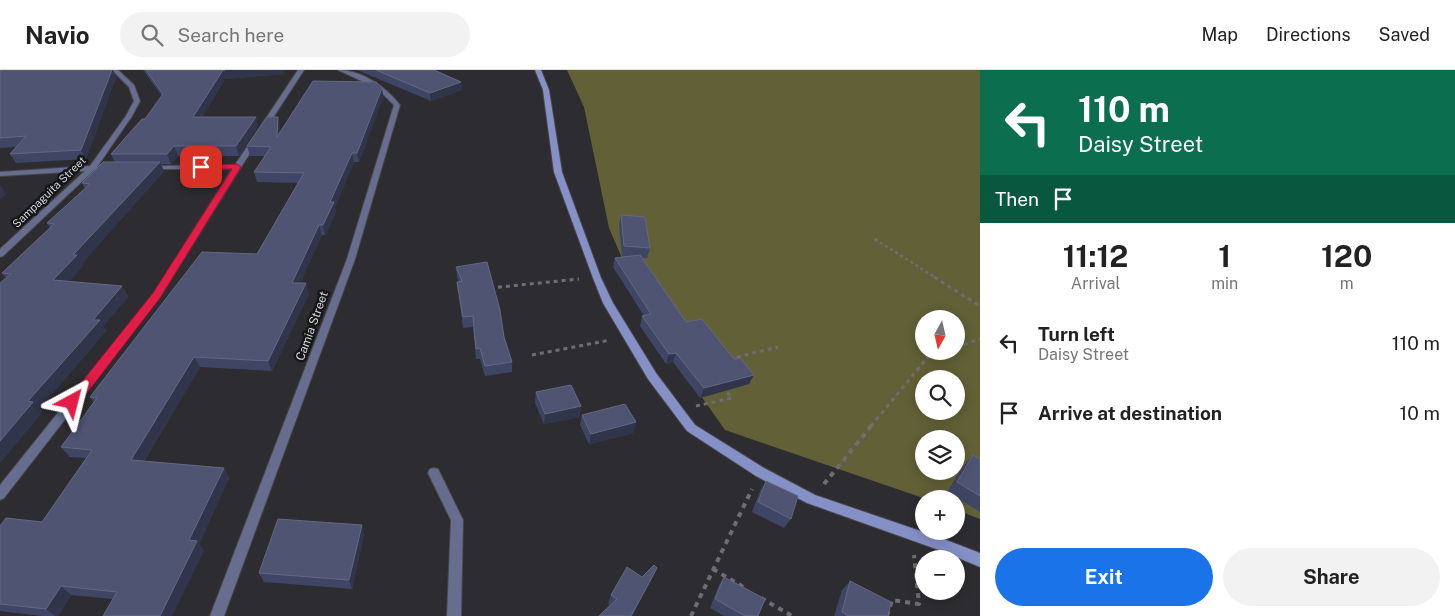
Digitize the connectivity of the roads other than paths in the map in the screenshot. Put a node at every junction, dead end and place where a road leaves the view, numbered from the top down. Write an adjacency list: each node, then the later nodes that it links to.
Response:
1 (115, 70): 6 (street, Sampaguita Street)
2 (302, 70): 5 (street)
3 (341, 70): 14 (street, Camia Street)
4 (538, 70): 13 (main road)
5 (237, 167): 8 (street); 12 (street)
6 (92, 168): 7 (street); 9 (street); 10 (street, Sampaguita Street)
7 (102, 168)
8 (140, 168)
9 (0, 174)
10 (0, 254)
11 (434, 473): 15 (street)
12 (0, 494)
13 (980, 560)
14 (217, 616)
15 (454, 616)

